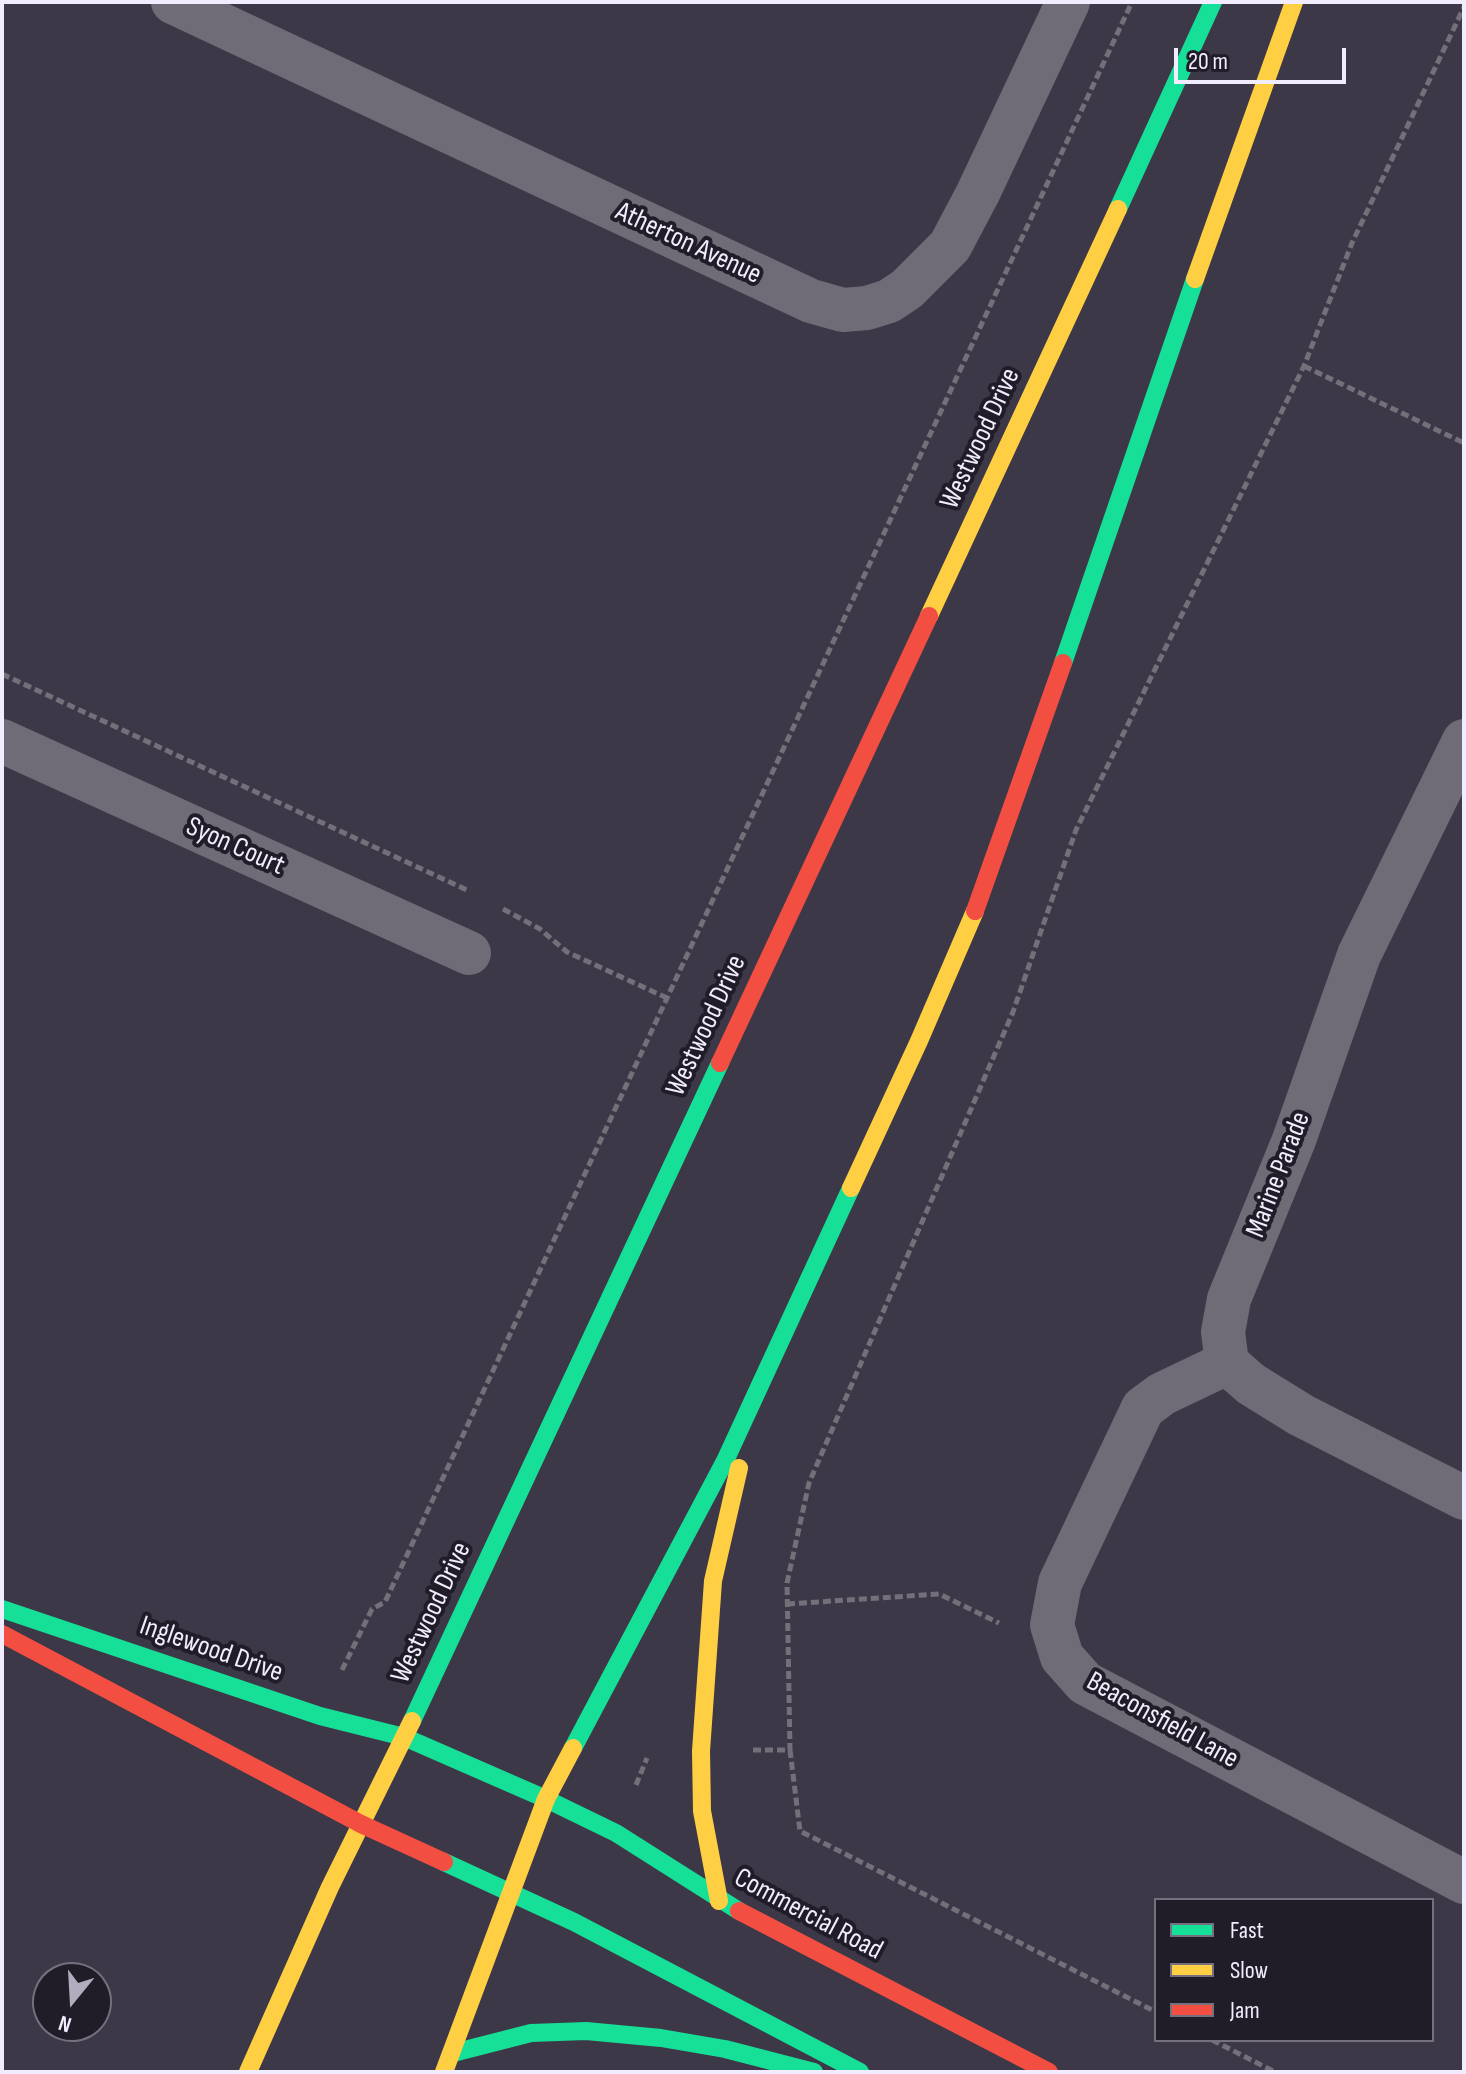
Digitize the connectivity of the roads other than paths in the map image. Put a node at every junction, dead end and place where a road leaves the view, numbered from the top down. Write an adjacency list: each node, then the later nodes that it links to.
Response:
1 (173, 2): 2 (street, Atherton Avenue)
2 (1068, 2)
3 (1213, 2): 13 (street, Westwood Drive)
4 (1294, 2): 9 (street)
5 (2, 741): 7 (street, Syon Court)
6 (1464, 741): 8 (street, Marine Parade)
7 (469, 953)
8 (1227, 1363): 10 (street); 16 (street, Beaconsfield Lane)
9 (769, 1365): 14 (street); 18 (street)
10 (1464, 1498)
11 (2, 1609): 13 (street, Inglewood Drive)
12 (2, 1634): 15 (street)
13 (404, 1737): 14 (street, Commercial Road); 15 (street, Westwood Drive)
14 (546, 1799): 17 (street); 18 (street, Commercial Road)
15 (361, 1824): 17 (street); 20 (street, Westwood Drive)
16 (1464, 1882)
17 (512, 1892): 19 (street); 23 (street)
18 (719, 1901): 24 (street, Commercial Road)
19 (453, 2053): 21 (street); 22 (street)
20 (248, 2072)
21 (444, 2072)
22 (814, 2072)
23 (860, 2072)
24 (1049, 2072)

